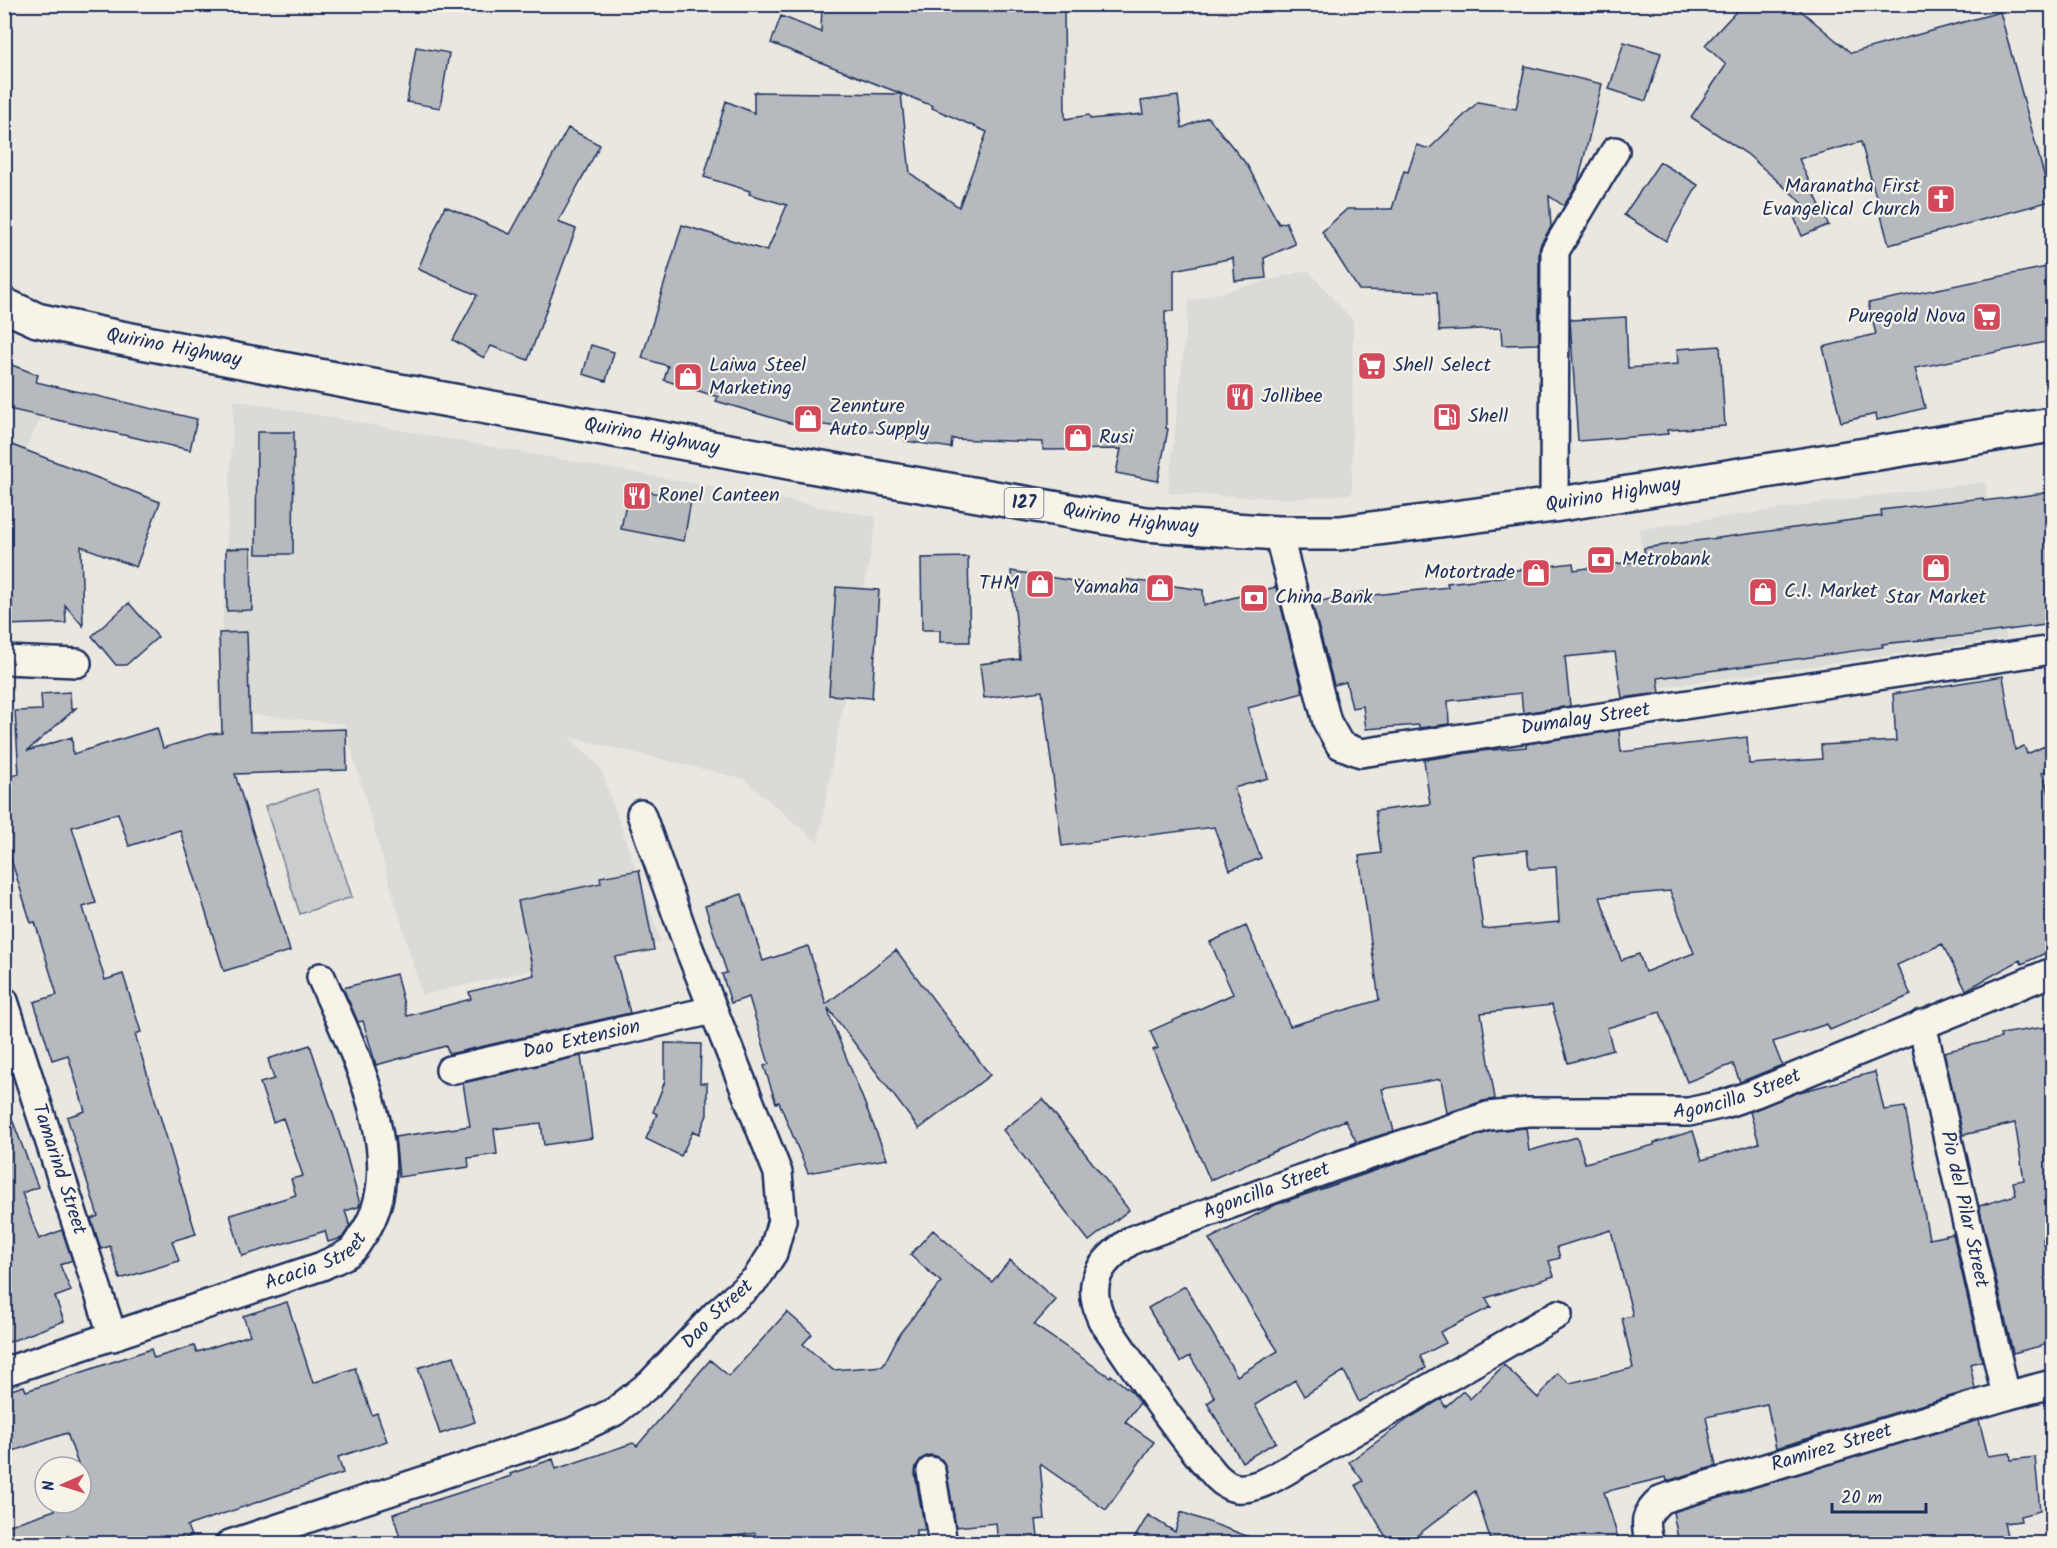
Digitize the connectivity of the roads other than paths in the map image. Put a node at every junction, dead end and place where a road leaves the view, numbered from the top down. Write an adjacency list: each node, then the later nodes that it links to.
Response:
1 (1616, 151): 4 (street)
2 (4, 305): 5 (main road, Quirino Highway / 127)
3 (2052, 425): 4 (main road, Quirino Highway / 127)
4 (1554, 506): 5 (main road, Quirino Highway / 127)
5 (1278, 533): 6 (street, Dumalay Street)
6 (2052, 650)
7 (4, 660): 8 (street)
8 (77, 663)
9 (641, 814): 13 (street, Dao Street)
10 (2052, 972): 14 (street, Agoncilla Street)
11 (321, 977): 17 (street, Acacia Street)
12 (4, 1000): 17 (street, Tamarind Street)
13 (713, 1010): 15 (street, Dao Extension); 22 (street, Dao Street)
14 (1922, 1024): 16 (street, Agoncilla Street); 20 (street, Pio del Pilar Street)
15 (450, 1070)
16 (1557, 1314)
17 (113, 1337): 18 (street, Acacia Street)
18 (4, 1372)
19 (2052, 1384): 20 (street, Ramirez Street)
20 (2006, 1396): 24 (street, Ramirez Street)
21 (931, 1471): 23 (street)
22 (230, 1544)
23 (943, 1544)
24 (1650, 1544)

